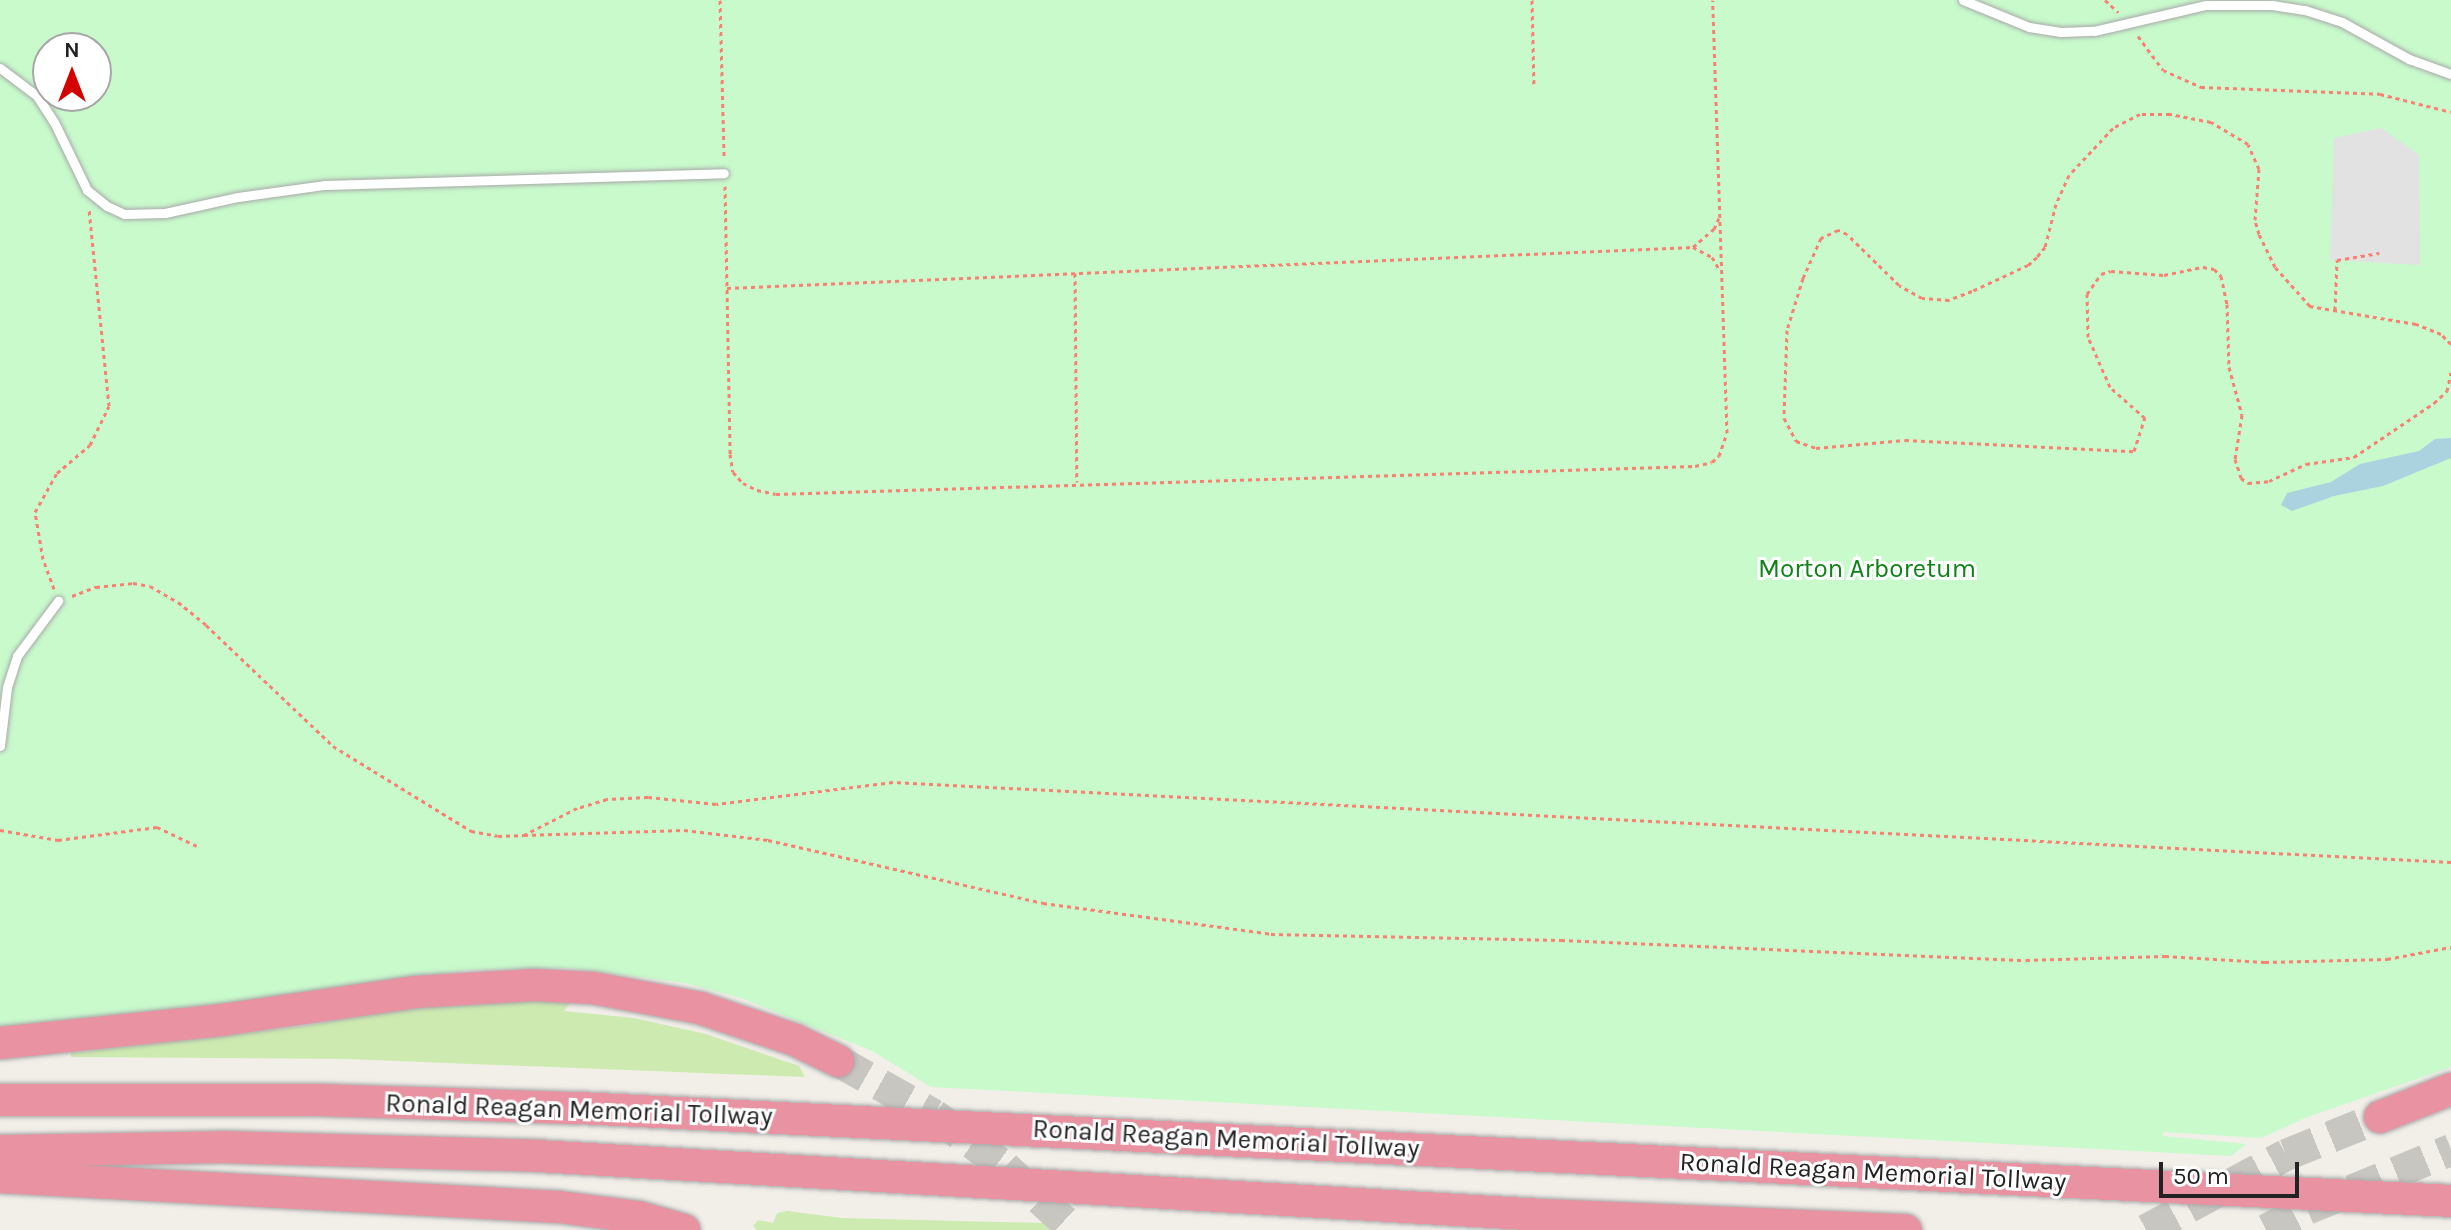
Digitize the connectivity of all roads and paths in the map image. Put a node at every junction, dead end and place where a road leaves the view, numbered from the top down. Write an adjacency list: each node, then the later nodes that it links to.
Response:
1 (720, 0): 11 (path)
2 (1532, 0): 9 (path)
3 (1713, 0): 13 (path)
4 (1963, 0): 6 (lane)
5 (2105, 0): 6 (path)
6 (2130, 23): 8 (lane); 10 (path)
7 (0, 68): 12 (lane)
8 (2451, 74)
9 (1534, 85)
10 (2450, 114)
11 (724, 173): 12 (lane); 18 (path)
12 (87, 190): 23 (path)
13 (1720, 216): 14 (path); 17 (path)
14 (1693, 247): 16 (path); 17 (path)
15 (2379, 253): 19 (path)
16 (1075, 273): 18 (path); 22 (path)
17 (1722, 274): 22 (path)
18 (727, 288): 22 (path)
19 (2335, 310): 20 (path); 21 (path)
20 (2451, 344)
21 (2451, 372)
22 (1077, 483)
23 (58, 601): 24 (lane); 26 (path)
24 (0, 746)
25 (0, 830): 27 (path)
26 (524, 835): 28 (path); 29 (path)
27 (197, 846)
28 (2451, 862)
29 (2451, 947)
30 (0, 1043): 31 (highway)
31 (838, 1061)
32 (2451, 1089): 34 (highway)
33 (0, 1100): 37 (highway, Ronald Reagan Memorial Tollway)
34 (2380, 1117)
35 (0, 1151): 39 (highway, Ronald Reagan Memorial Tollway)
36 (0, 1177): 38 (highway)
37 (2451, 1201)
38 (684, 1230)
39 (1906, 1230)

